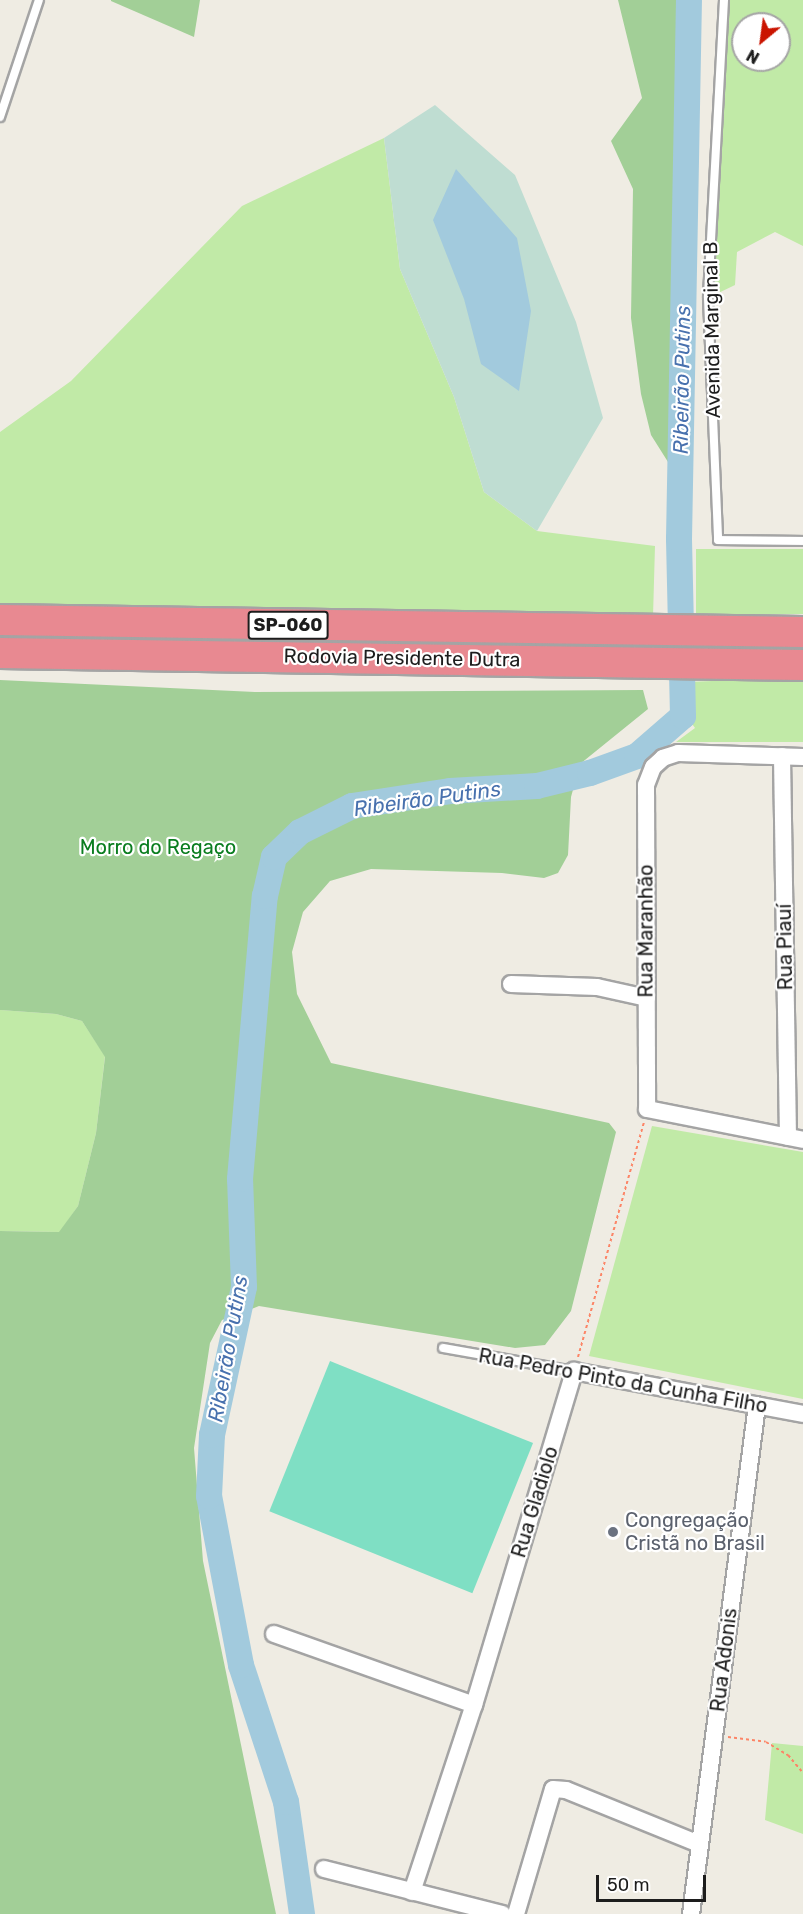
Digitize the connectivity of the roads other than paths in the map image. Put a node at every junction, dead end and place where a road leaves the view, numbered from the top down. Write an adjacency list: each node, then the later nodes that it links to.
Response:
1 (39, 0): 3 (lane)
2 (724, 0): 4 (lane, Avenida Marginal B)
3 (0, 117)
4 (803, 542)
5 (0, 620): 6 (highway, Rodovia Presidente Dutra / SP-060)
6 (803, 632)
7 (0, 653): 8 (highway, Rodovia Presidente Dutra / SP-060)
8 (803, 665)
9 (782, 756): 10 (street); 12 (street, Rua Maranhão); 13 (street, Rua Piauí)
10 (803, 757)
11 (511, 984): 12 (street)
12 (647, 998): 13 (street, Rua Maranhão)
13 (795, 1138)
14 (443, 1348): 15 (lane, Rua Pedro Pinto da Cunha Filho)
15 (574, 1371): 16 (street, Rua Pedro Pinto da Cunha Filho); 19 (street, Rua Gladiolo)
16 (757, 1405): 17 (street, Rua Pedro Pinto da Cunha Filho); 20 (street, Rua Adonis)
17 (803, 1414)
18 (274, 1634): 19 (street)
19 (474, 1705): 22 (street, Rua Gladiolo)
20 (699, 1844): 24 (street); 25 (street, Rua Adonis)
21 (324, 1869): 22 (street)
22 (412, 1892): 23 (street)
23 (502, 1914)
24 (516, 1914)
25 (691, 1914)

